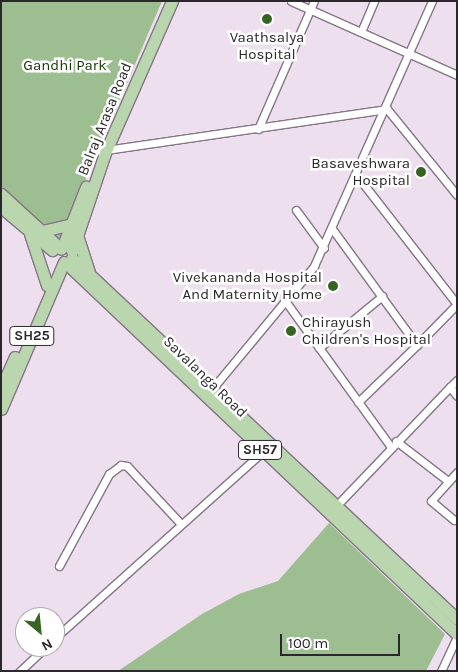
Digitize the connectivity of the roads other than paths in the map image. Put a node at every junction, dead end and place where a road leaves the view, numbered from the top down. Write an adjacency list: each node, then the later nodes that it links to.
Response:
1 (165, 1): 13 (main road)
2 (172, 1): 13 (main road, Balraj Arasa Road)
3 (292, 1): 7 (street)
4 (314, 1): 7 (street)
5 (374, 1): 8 (street)
6 (432, 1): 9 (street)
7 (310, 10): 8 (street); 12 (street)
8 (361, 32): 9 (street)
9 (410, 54): 10 (street); 11 (street)
10 (457, 75)
11 (387, 109): 12 (street); 14 (street); 16 (street)
12 (258, 129): 13 (street)
13 (102, 152): 19 (main road); 23 (main road, Balraj Arasa Road)
14 (358, 177): 20 (street); 30 (street)
15 (1, 194): 22 (main road, Savalanga Road / SH57)
16 (457, 195)
17 (1, 207): 21 (main road, Savalanga Road / SH57)
18 (296, 210): 24 (street)
19 (72, 224): 22 (main road); 25 (main road)
20 (333, 230): 24 (street); 28 (street)
21 (29, 231): 25 (main road, Savalanga Road / SH57); 27 (main road)
22 (42, 231): 25 (main road, Savalanga Road / SH57)
23 (77, 235): 25 (main road, Balraj Arasa Road); 26 (main road)
24 (324, 248): 29 (street)
25 (64, 256): 26 (main road, Savalanga Road / SH57); 27 (main road, SH25); 39 (main road, SH25); 43 (main road, Savalanga Road / SH57)
26 (94, 279): 36 (main road, Savalanga Road / SH57)
27 (47, 285): 35 (main road, SH25)
28 (382, 296): 31 (street); 32 (street)
29 (286, 302): 32 (street); 36 (street)
30 (457, 304): 31 (street)
31 (417, 345): 38 (street)
32 (318, 348): 38 (street)
33 (457, 380): 34 (street)
34 (450, 387): 37 (street); 40 (street)
35 (1, 388)
36 (212, 388): 41 (main road, Savalanga Road / SH57)
37 (457, 396)
38 (358, 402): 42 (street)
39 (1, 409)
40 (396, 441): 42 (street); 45 (street)
41 (272, 444): 43 (street); 46 (main road, Savalanga Road / SH57)
42 (391, 447): 46 (street)
43 (262, 453): 48 (street); 52 (main road, Savalanga Road / SH57)
44 (457, 472): 45 (street)
45 (448, 481): 47 (street)
46 (338, 504): 50 (main road, Savalanga Road / SH57)
47 (456, 520)
48 (182, 524): 49 (street); 51 (street)
49 (59, 566)
50 (457, 619)
51 (65, 629)
52 (457, 636): 55 (street)
53 (35, 657): 54 (street)
54 (20, 671)
55 (441, 671)

